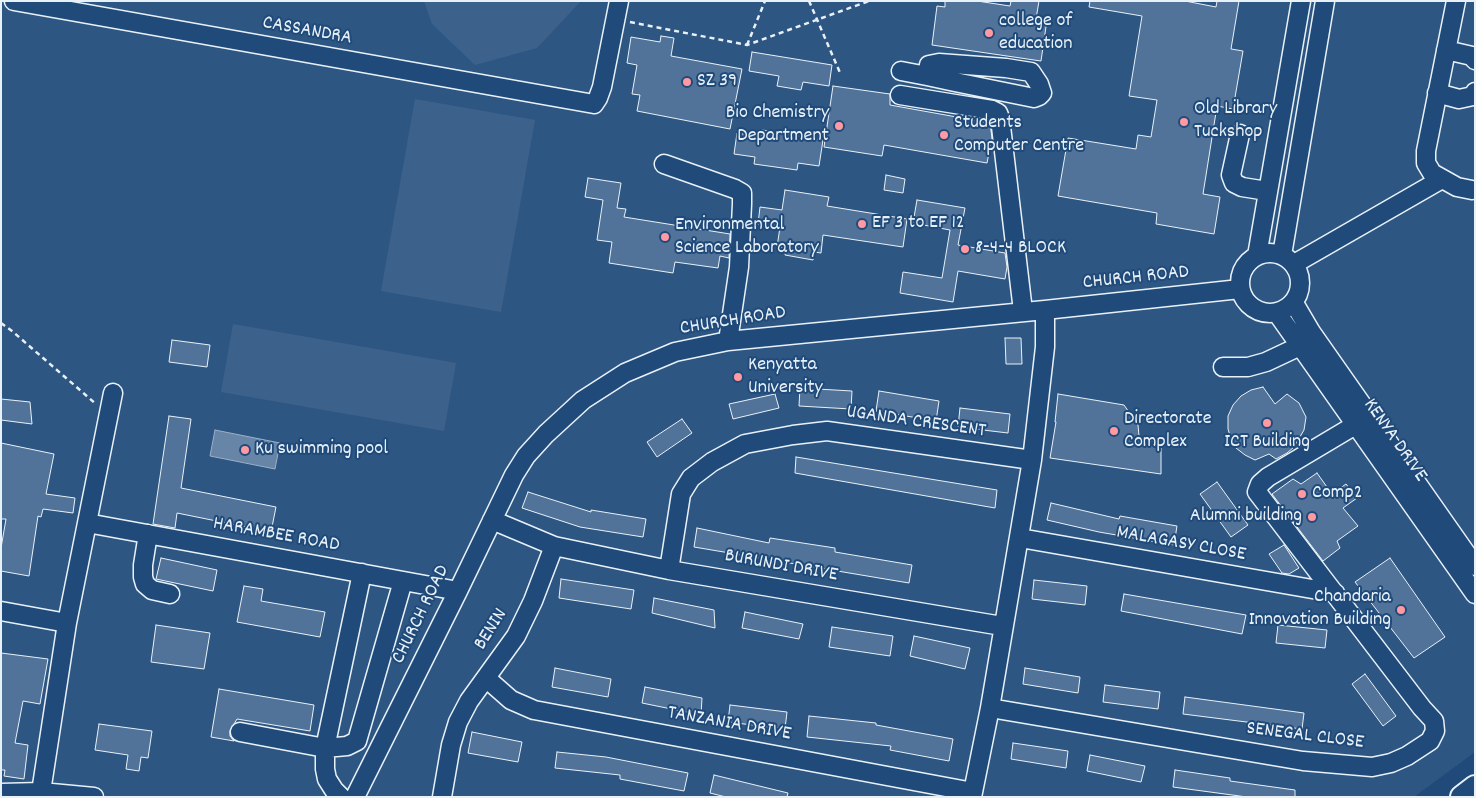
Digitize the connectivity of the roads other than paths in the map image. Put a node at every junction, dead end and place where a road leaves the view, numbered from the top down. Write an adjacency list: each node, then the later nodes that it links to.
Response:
1 (14, 1): 2 (lane, CASSANDRA)
2 (619, 1)
3 (1301, 1): 19 (lane)
4 (1325, 1): 21 (lane)
5 (1456, 1): 6 (lane)
6 (1446, 50): 7 (lane); 12 (lane)
7 (1475, 60)
8 (901, 71): 9 (lane)
9 (927, 76): 10 (lane); 10 (lane)
10 (955, 82): 14 (lane)
11 (1475, 92): 12 (lane)
12 (1437, 93): 17 (lane)
13 (900, 95): 14 (lane)
14 (950, 103): 25 (lane)
15 (1240, 134): 19 (lane)
16 (664, 164): 27 (lane)
17 (1442, 179): 18 (lane); 21 (lane)
18 (1472, 190)
19 (1267, 191): 20 (lane)
20 (1257, 256): 21 (lane); 22 (lane)
21 (1288, 260): 23 (lane)
22 (1240, 289): 24 (lane, CHURCH ROAD); 26 (lane)
23 (1294, 303): 26 (lane); 38 (lane, KENYA DRIVE)
24 (1044, 310): 25 (lane, CHURCH ROAD); 32 (lane)
25 (1023, 311): 27 (lane, CHURCH ROAD)
26 (1277, 313): 28 (lane, KENYA DRIVE)
27 (728, 341): 33 (lane, CHURCH ROAD)
28 (1300, 346): 29 (lane); 31 (lane, KENYA DRIVE)
29 (1223, 366)
30 (113, 393): 34 (lane)
31 (1357, 424): 43 (lane, KENYA DRIVE); 44 (lane, SENEGAL CLOSE)
32 (1032, 460): 36 (lane); 39 (lane, UGANDA CRESCENT)
33 (492, 520): 37 (lane); 42 (lane, CHURCH ROAD)
34 (87, 523): 35 (lane, HARAMBEE ROAD); 47 (lane)
35 (148, 534): 40 (lane, HARAMBEE ROAD); 45 (lane)
36 (1020, 538): 44 (lane, MALAGASY CLOSE); 48 (lane)
37 (554, 546): 39 (lane, BURUNDI DRIVE); 49 (lane, BENIN)
38 (1475, 566)
39 (669, 570): 48 (lane, BURUNDI DRIVE)
40 (362, 573): 41 (lane, HARAMBEE ROAD); 52 (lane)
41 (403, 581): 42 (lane, HARAMBEE ROAD); 52 (lane)
42 (458, 591): 60 (lane, CHURCH ROAD)
43 (1474, 591)
44 (1335, 593): 50 (lane, SENEGAL CLOSE)
45 (170, 594)
46 (1, 611): 47 (lane)
47 (67, 623): 54 (lane)
48 (1002, 626): 50 (lane)
49 (486, 678): 56 (lane, TANZANIA DRIVE); 61 (lane, BENIN)
50 (990, 708): 56 (lane)
51 (240, 732): 52 (lane)
52 (325, 748): 59 (lane)
53 (1475, 787): 62 (main road)
54 (41, 792): 55 (lane); 57 (lane)
55 (1, 793)
56 (973, 794)
57 (73, 796): 58 (lane)
58 (94, 797)
59 (341, 797)
60 (355, 797)
61 (442, 797)
62 (1462, 797)

